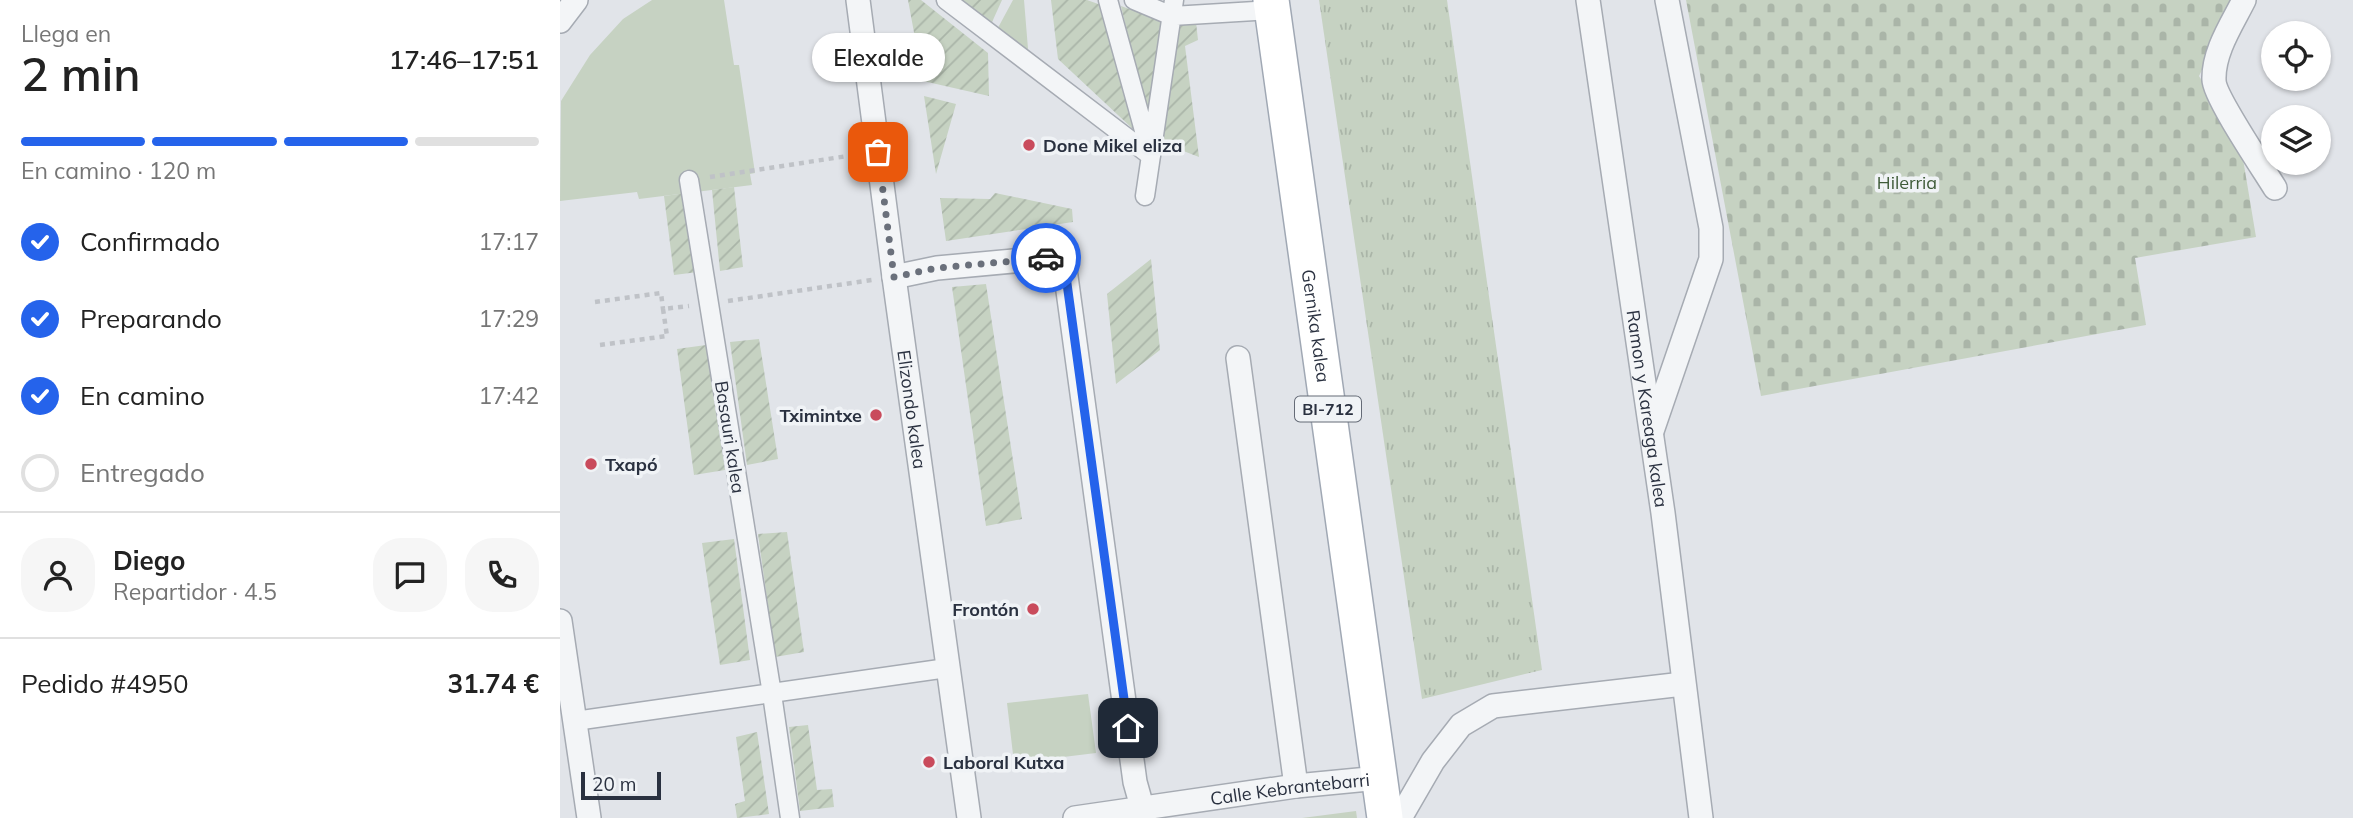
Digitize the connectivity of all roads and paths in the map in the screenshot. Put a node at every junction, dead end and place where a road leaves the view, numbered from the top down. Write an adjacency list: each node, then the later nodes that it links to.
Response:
1 (576, 0): 11 (street)
2 (858, 0): 12 (street, Elizondo kalea)
3 (946, 0): 13 (street)
4 (1108, 0): 13 (street)
5 (1134, 0): 10 (street)
6 (1588, 0): 23 (street, Ramon y Kareaga kalea)
7 (1667, 0): 23 (street)
8 (2244, 0): 15 (street)
9 (1272, 5): 10 (street); 29 (main road, Gernika kalea / BI-712)
10 (1173, 8): 13 (street)
11 (560, 21)
12 (878, 152): 14 (path); 17 (street, Elizondo kalea)
13 (1151, 156): 16 (street)
14 (689, 180): 19 (street, Basauri kalea)
15 (2275, 188)
16 (1145, 196)
17 (894, 277): 19 (path); 25 (street, Elizondo kalea); 31 (street)
18 (595, 302): 20 (path)
19 (709, 303): 20 (path); 27 (street, Basauri kalea)
20 (663, 309): 21 (path)
21 (600, 345)
22 (1238, 358): 30 (street)
23 (1651, 436): 26 (street, Ramon y Kareaga kalea)
24 (560, 621): 28 (street)
25 (947, 668): 27 (street); 34 (street, Elizondo kalea)
26 (1683, 684): 37 (street); 38 (street, Ramon y Kareaga kalea)
27 (772, 694): 28 (street); 33 (street, Basauri kalea)
28 (575, 721): 32 (street)
29 (1379, 778): 30 (street, Calle Kebrantebarri); 36 (main road, Gernika kalea / BI-712)
30 (1296, 786): 31 (street, Calle Kebrantebarri)
31 (1142, 807): 35 (street, Calle Kebrantebarri)
32 (589, 818)
33 (790, 818)
34 (969, 818)
35 (1075, 818)
36 (1385, 818)
37 (1399, 818)
38 (1700, 818)

